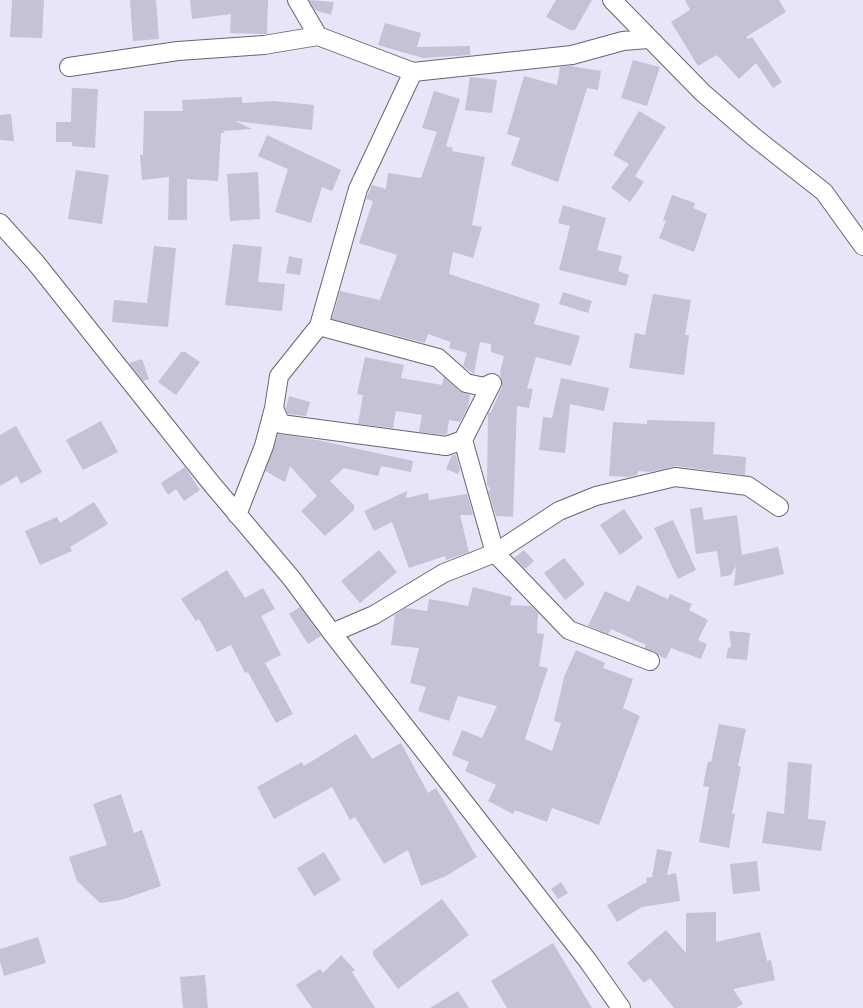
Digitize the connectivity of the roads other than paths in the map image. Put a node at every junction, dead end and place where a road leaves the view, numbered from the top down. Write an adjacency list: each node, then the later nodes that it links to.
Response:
1 (297, 0): 3 (street)
2 (612, 0): 4 (street)
3 (318, 36): 5 (street); 6 (street)
4 (648, 39): 6 (street); 8 (street)
5 (69, 67)
6 (413, 72): 9 (street)
7 (0, 223): 13 (street)
8 (863, 246)
9 (319, 326): 10 (street); 11 (street)
10 (274, 408): 11 (street); 13 (street)
11 (463, 440): 14 (street)
12 (779, 507): 14 (street)
13 (237, 515): 15 (street)
14 (494, 552): 15 (street); 16 (street)
15 (332, 633): 17 (street)
16 (650, 661)
17 (621, 1008)

